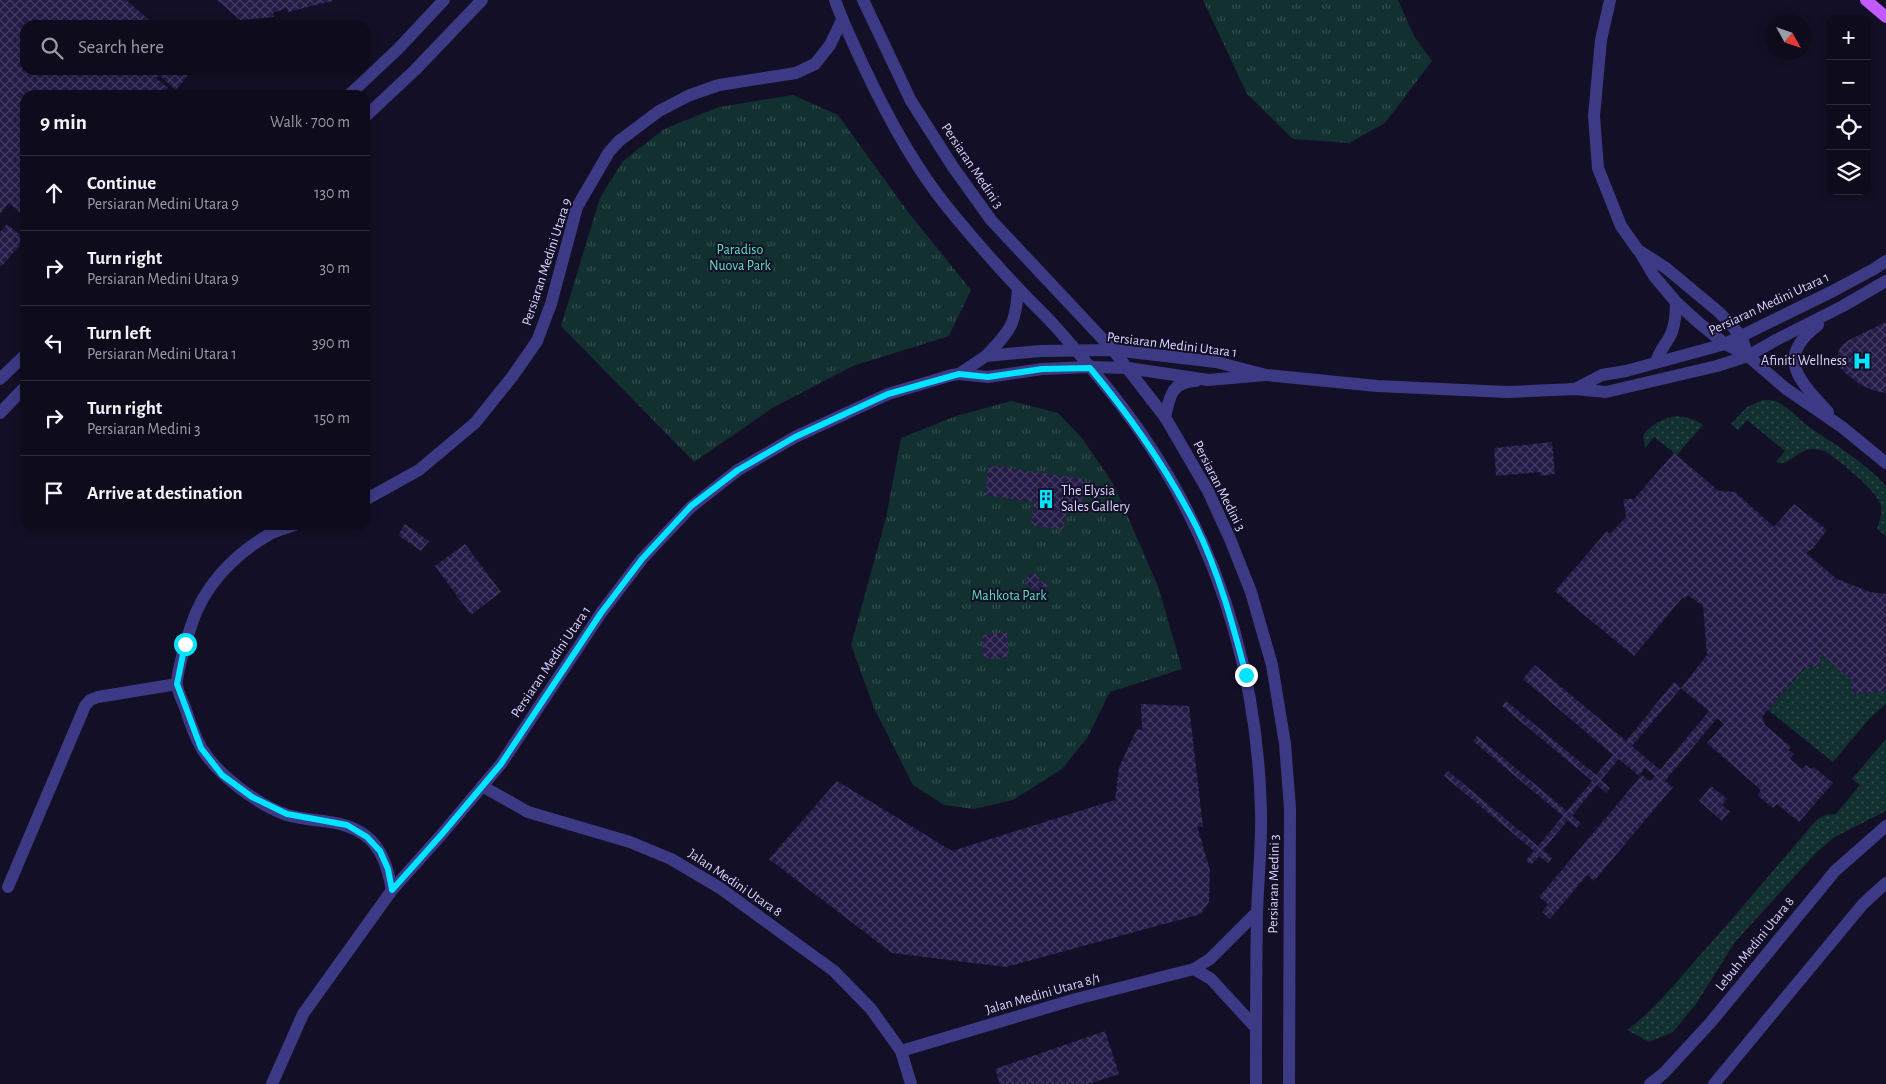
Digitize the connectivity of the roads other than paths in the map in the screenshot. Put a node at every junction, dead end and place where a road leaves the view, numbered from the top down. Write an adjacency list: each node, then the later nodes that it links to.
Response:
1 (444, 0): 10 (street)
2 (482, 0): 12 (street)
3 (835, 0): 8 (street, Persiaran Medini 3)
4 (863, 0): 21 (street, Persiaran Medini 3)
5 (1610, 0): 13 (street)
6 (1866, 0): 7 (main road)
7 (1886, 17)
8 (842, 20): 16 (street, Persiaran Medini 3); 39 (street, Persiaran Medini Utara 9)
9 (370, 75): 11 (street)
10 (370, 75)
11 (353, 90)
12 (370, 112)
13 (1638, 250): 17 (street); 19 (street)
14 (1886, 261): 19 (street, Persiaran Medini Utara 1)
15 (1886, 280): 18 (street, Persiaran Medini Utara 1)
16 (1018, 288): 22 (street, Persiaran Medini 3); 23 (street)
17 (1676, 302): 20 (street); 26 (street)
18 (1843, 306): 24 (street, Persiaran Medini Utara 1); 37 (street)
19 (1740, 336): 20 (street, Persiaran Medini Utara 1); 24 (street)
20 (1725, 344): 24 (street); 26 (street, Persiaran Medini Utara 1)
21 (1113, 350): 22 (street, Persiaran Medini Utara 1); 28 (street, Persiaran Medini 3); 30 (street, Persiaran Medini Utara 1)
22 (1075, 351): 23 (street, Persiaran Medini Utara 1); 27 (street, Persiaran Medini 3)
23 (986, 356): 29 (street, Persiaran Medini Utara 1)
24 (1748, 356): 33 (street, Persiaran Medini Utara 1); 37 (street)
25 (20, 360): 31 (street)
26 (1656, 362): 33 (street, Persiaran Medini Utara 1)
27 (1090, 368): 28 (street, Persiaran Medini Utara 1); 29 (street, Persiaran Medini Utara 1); 47 (street, Persiaran Medini 3)
28 (1128, 368): 32 (street, Persiaran Medini Utara 1); 36 (street, Persiaran Medini 3)
29 (959, 374): 42 (street, Persiaran Medini Utara 1)
30 (1266, 375): 32 (street, Persiaran Medini Utara 1); 33 (street, Persiaran Medini Utara 1)
31 (0, 379)
32 (1208, 380): 36 (street)
33 (1575, 390)
34 (20, 392): 35 (street)
35 (0, 413)
36 (1165, 417): 54 (street, Persiaran Medini 3)
37 (1842, 427): 38 (street)
38 (1886, 463)
39 (370, 497)
40 (281, 530): 41 (street)
41 (177, 684): 45 (street); 46 (street)
42 (482, 786): 46 (street, Persiaran Medini Utara 1); 50 (street, Jalan Medini Utara 8)
43 (1886, 826): 55 (street, Lebuh Medini Utara 8)
44 (1886, 883): 56 (street)
45 (8, 887)
46 (392, 890): 51 (street, Persiaran Medini Utara 1)
47 (1257, 912): 48 (street, Jalan Medini Utara 8/1); 49 (street, Persiaran Medini 3)
48 (1194, 969): 49 (street); 50 (street, Jalan Medini Utara 8/1)
49 (1256, 1028): 53 (street, Persiaran Medini 3)
50 (902, 1051): 52 (street, Jalan Medini Utara 8)
51 (272, 1084)
52 (911, 1084)
53 (1256, 1084)
54 (1288, 1084)
55 (1650, 1084)
56 (1714, 1084)

